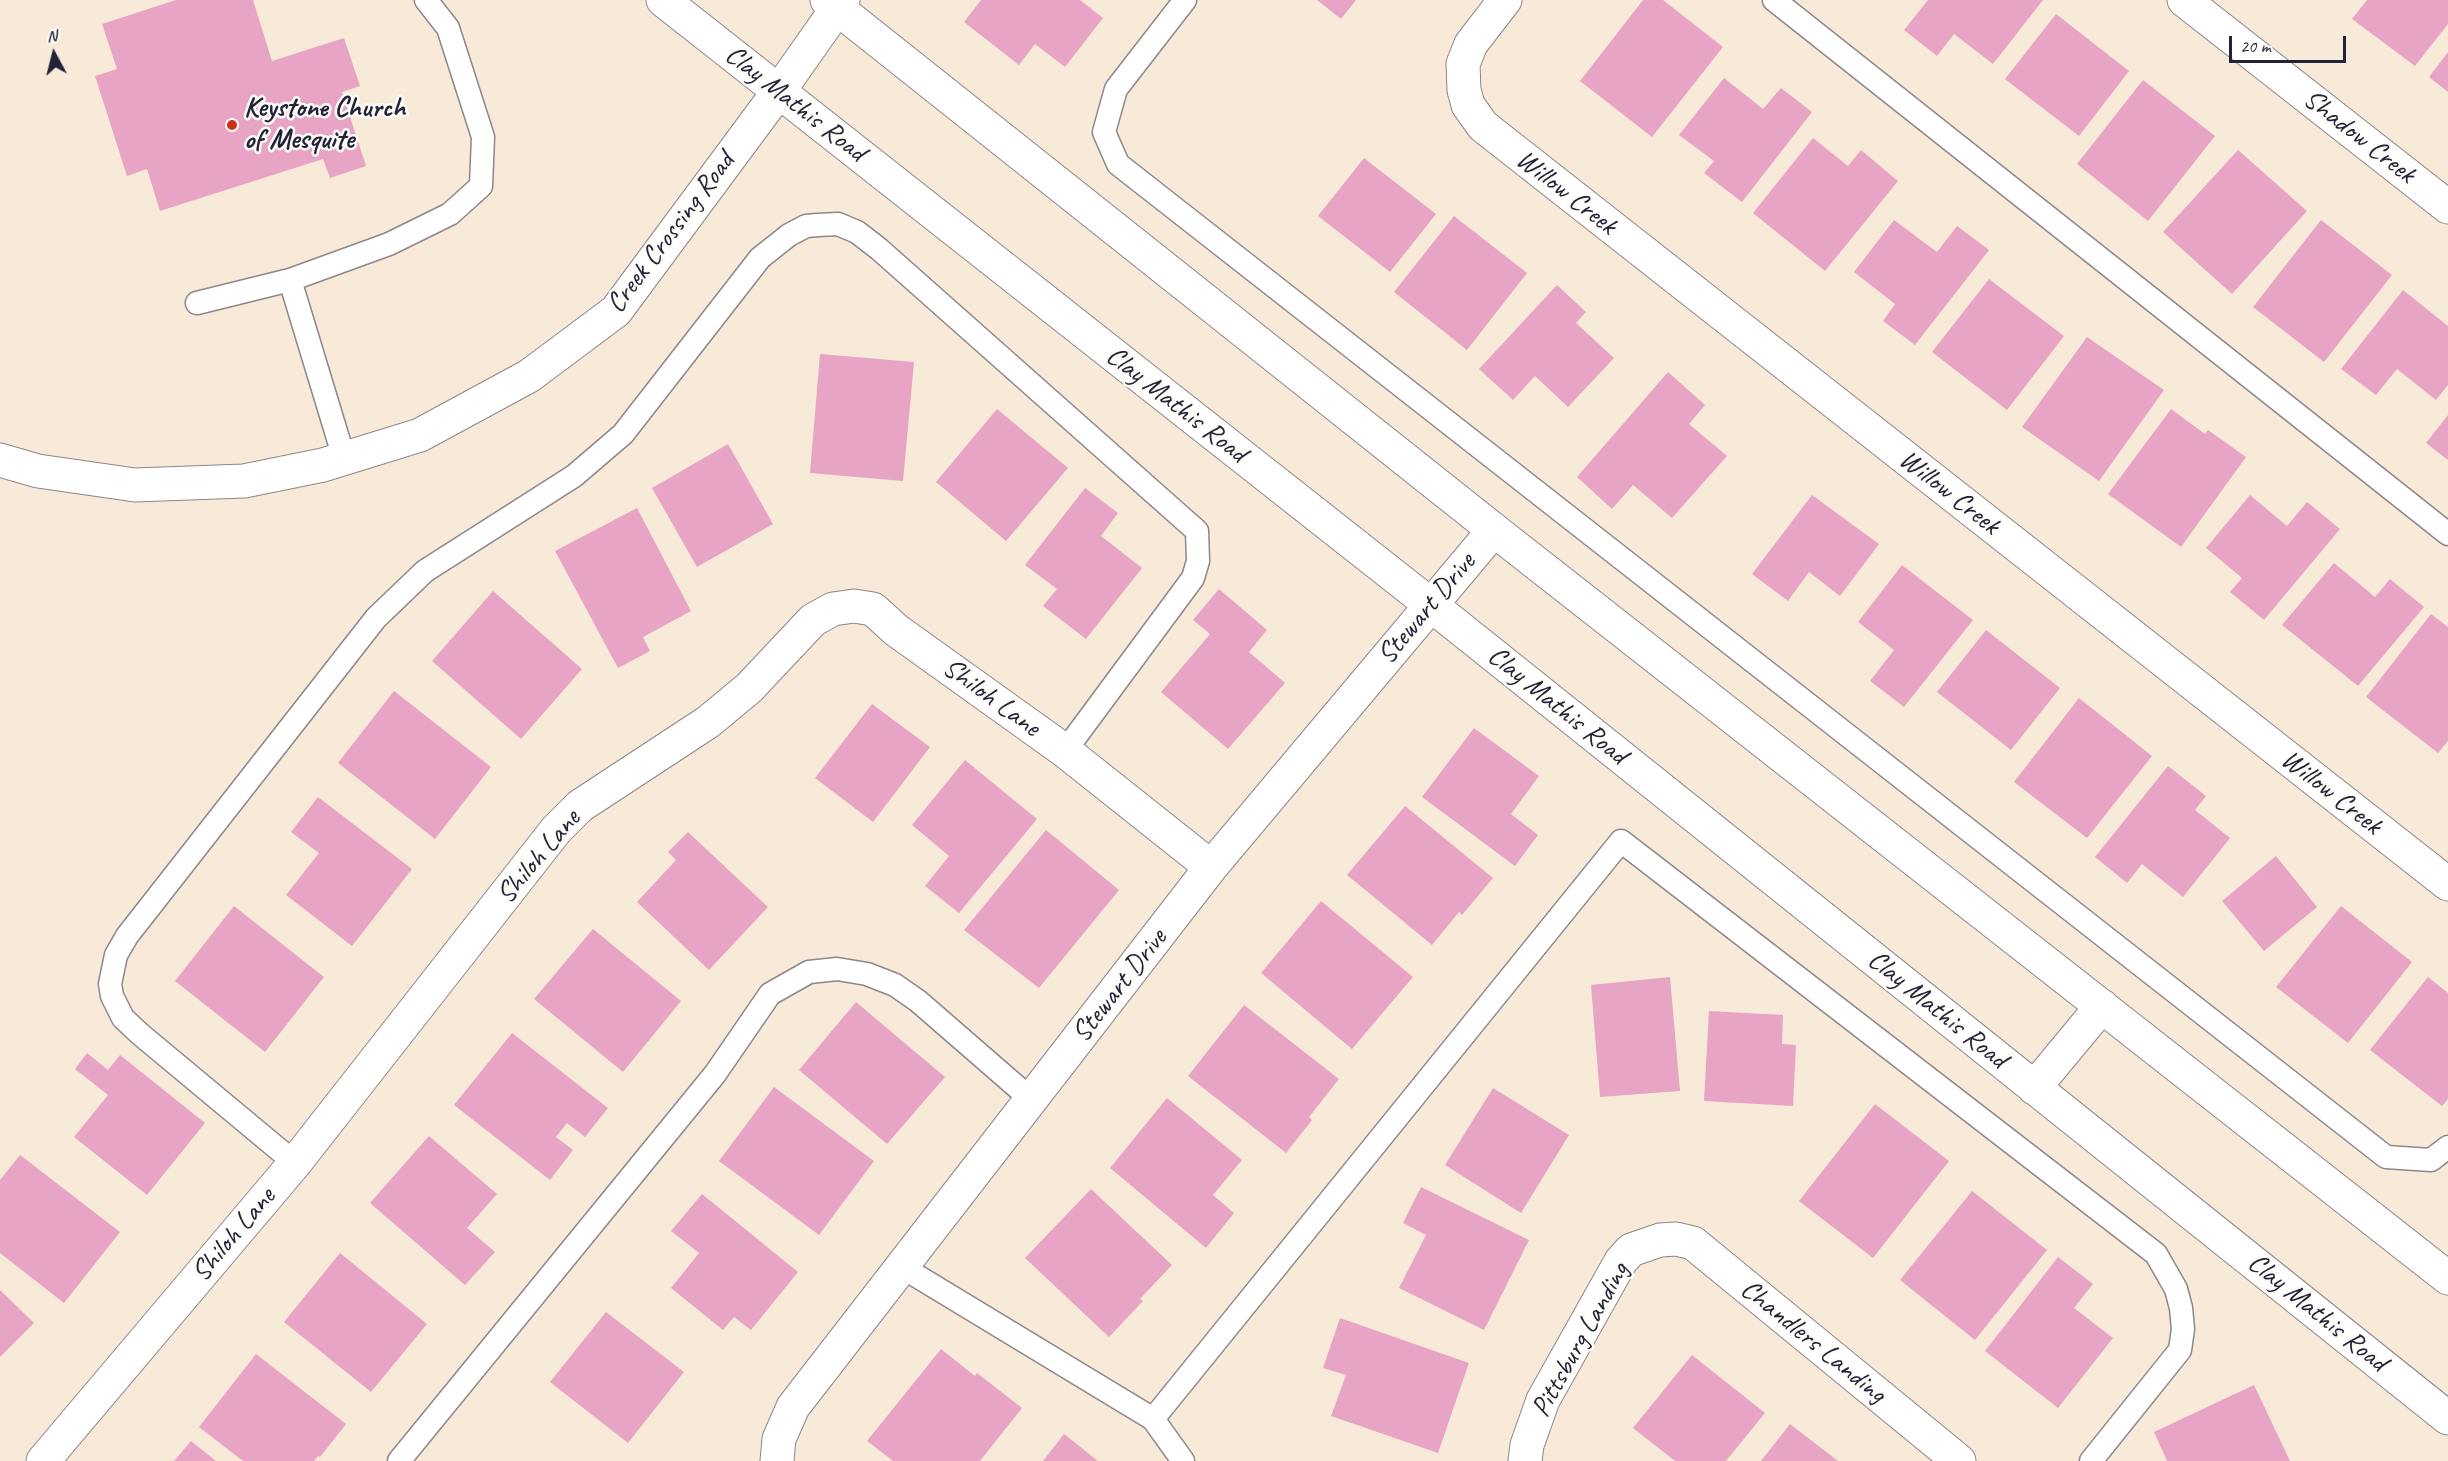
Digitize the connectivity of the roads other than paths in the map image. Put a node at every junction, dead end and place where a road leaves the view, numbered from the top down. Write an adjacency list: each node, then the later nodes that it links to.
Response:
1 (426, 0): 10 (lane)
2 (663, 0): 8 (street, Clay Mathis Road)
3 (1185, 0): 23 (lane)
4 (1505, 0): 19 (street, Willow Creek)
5 (1774, 0): 15 (lane)
6 (2184, 0): 9 (street, Shadow Creek)
7 (836, 3): 8 (street, Creek Crossing Road); 14 (street)
8 (779, 91): 12 (street, Creek Crossing Road); 16 (street, Clay Mathis Road)
9 (2448, 207)
10 (290, 280): 11 (lane); 12 (lane)
11 (196, 303)
12 (344, 458): 13 (street, Creek Crossing Road)
13 (0, 460)
14 (1494, 530): 16 (street, Stewart Drive); 20 (street)
15 (2448, 534)
16 (1431, 605): 18 (street, Stewart Drive); 21 (street, Clay Mathis Road)
17 (1065, 752): 18 (street, Shiloh Lane); 24 (street, Shiloh Lane); 24 (lane)
18 (1211, 867): 22 (street, Stewart Drive)
19 (2448, 884)
20 (2102, 1006): 21 (street); 27 (street)
21 (2034, 1088): 28 (street, Clay Mathis Road)
22 (1032, 1100): 26 (street, Stewart Drive); 31 (lane)
23 (2448, 1147)
24 (295, 1163): 30 (street, Shiloh Lane)
25 (1660, 1240): 34 (street, Pittsburg Landing); 35 (street, Chandlers Landing)
26 (902, 1267): 29 (lane); 32 (street, Stewart Drive)
27 (2448, 1278)
28 (2448, 1418)
29 (1153, 1419): 33 (lane); 36 (lane)
30 (43, 1461)
31 (399, 1461)
32 (777, 1461)
33 (1183, 1461)
34 (1525, 1461)
35 (1959, 1461)
36 (2091, 1461)

